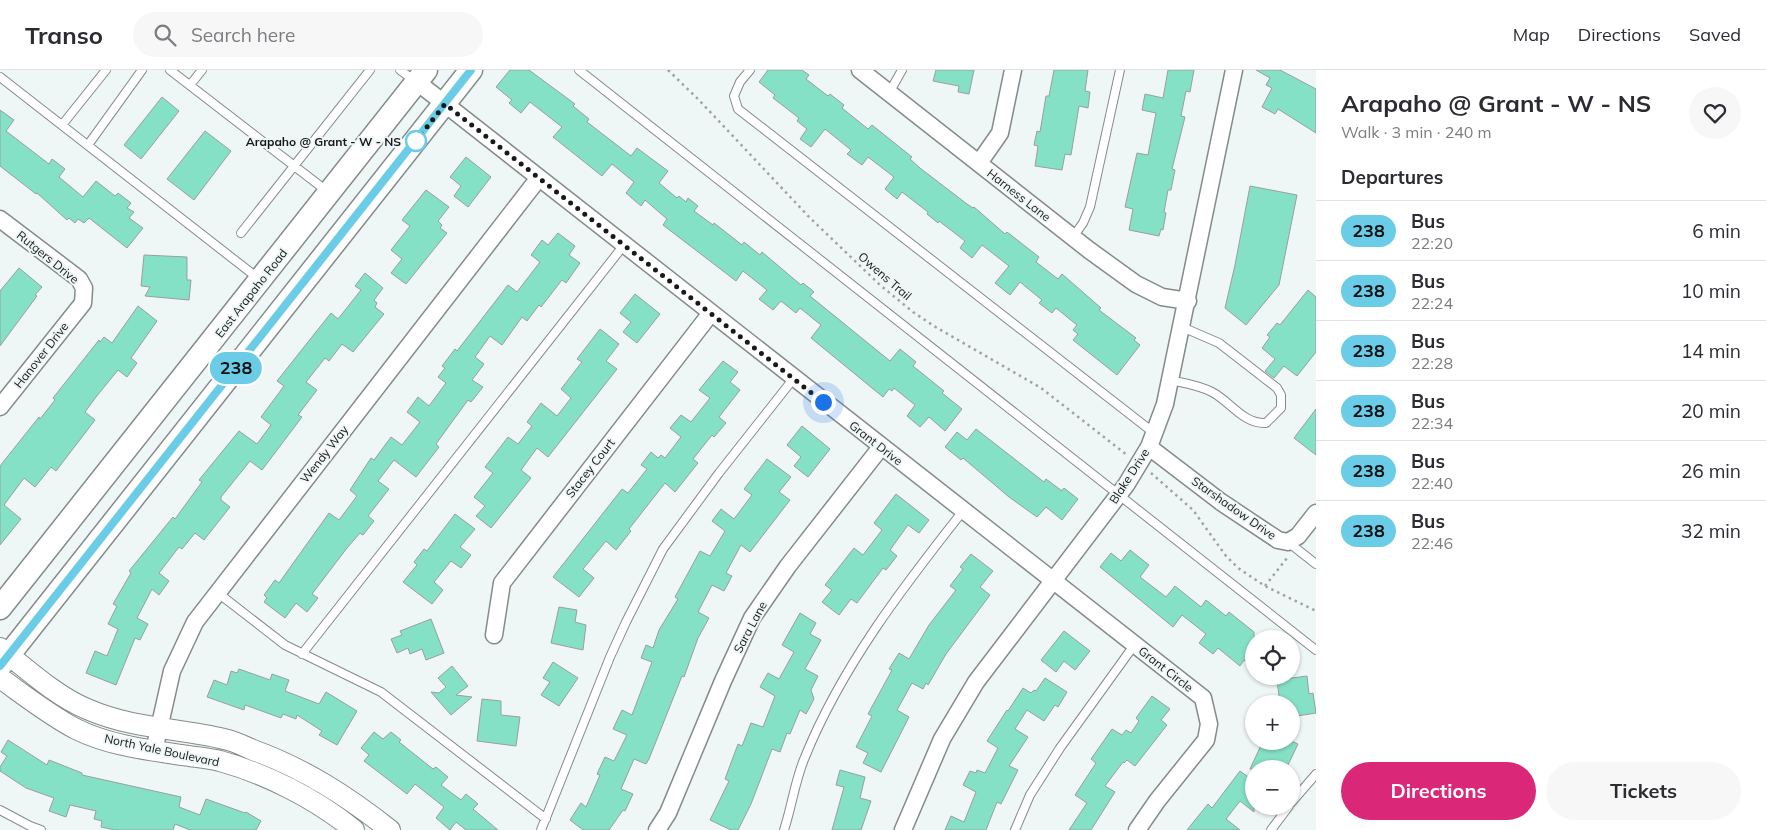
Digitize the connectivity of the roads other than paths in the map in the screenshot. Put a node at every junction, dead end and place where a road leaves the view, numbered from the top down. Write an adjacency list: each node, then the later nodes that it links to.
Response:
1 (106, 70): 19 (lane)
2 (142, 70): 20 (lane)
3 (170, 70): 16 (lane)
4 (202, 70): 16 (lane)
5 (370, 70): 22 (lane)
6 (471, 70): 18 (main road)
7 (579, 70): 39 (lane)
8 (750, 70): 37 (lane)
9 (860, 70): 17 (street, Harness Lane)
10 (902, 70): 17 (lane)
11 (1013, 70): 21 (street)
12 (1120, 70): 27 (lane)
13 (1234, 70): 30 (street, Blake Drive)
14 (414, 74): 18 (street, Grant Drive); 24 (main road, East Arapaho Road)
15 (0, 77): 19 (lane)
16 (190, 85): 22 (lane)
17 (889, 93): 21 (street, Harness Lane)
18 (445, 104): 23 (street, Grant Drive); 51 (main road)
19 (62, 125): 20 (lane)
20 (88, 145): 29 (lane)
21 (979, 163): 27 (street, Harness Lane)
22 (295, 167): 24 (lane); 26 (lane)
23 (538, 179): 28 (street, Grant Drive); 45 (street, Wendy Way)
24 (329, 193): 29 (main road, East Arapaho Road)
25 (2, 224): 31 (street, Rutgers Drive)
26 (241, 233)
27 (1073, 238): 30 (street, Harness Lane)
28 (624, 245): 32 (street, Grant Drive); 50 (lane)
29 (260, 281): 46 (main road, East Arapaho Road)
30 (1188, 301): 33 (street, Blake Drive)
31 (83, 303): 36 (street, Hanover Drive)
32 (711, 313): 34 (street, Grant Drive); 47 (street, Stacey Court)
33 (1182, 327): 35 (street, Blake Drive); 35 (lane)
34 (794, 378): 38 (street, Grant Drive); 59 (lane)
35 (1170, 380): 37 (street, Blake Drive)
36 (0, 407)
37 (1152, 440): 39 (street, Blake Drive); 42 (street, Starshadow Drive)
38 (881, 448): 40 (street, Grant Drive); 64 (street, Sara Lane)
39 (1119, 494): 44 (street, Blake Drive); 49 (lane)
40 (963, 511): 44 (street, Grant Drive); 65 (lane)
41 (1316, 513): 42 (street, Starshadow Drive)
42 (1291, 544): 43 (lane)
43 (1316, 564)
44 (1053, 581): 48 (street, Grant Circle); 66 (street, Blake Drive)
45 (217, 592): 50 (lane); 53 (street, Wendy Way)
46 (0, 608)
47 (494, 634)
48 (1135, 644): 67 (lane); 68 (street, Grant Circle)
49 (1316, 650)
50 (302, 654): 59 (lane)
51 (3, 656): 53 (street, North Yale Boulevard)
52 (0, 678): 54 (street, North Yale Boulevard)
53 (160, 729): 54 (street, Wendy Way); 62 (street, North Yale Boulevard)
54 (154, 751): 61 (street, North Yale Boulevard)
55 (1316, 774): 56 (lane)
56 (1300, 793)
57 (0, 810): 60 (lane)
58 (1282, 815): 69 (lane)
59 (546, 819): 63 (lane)
60 (42, 830)
61 (354, 830)
62 (390, 830)
63 (541, 830)
64 (657, 830)
65 (784, 830)
66 (903, 830)
67 (1015, 830)
68 (1137, 830)
69 (1271, 830)

